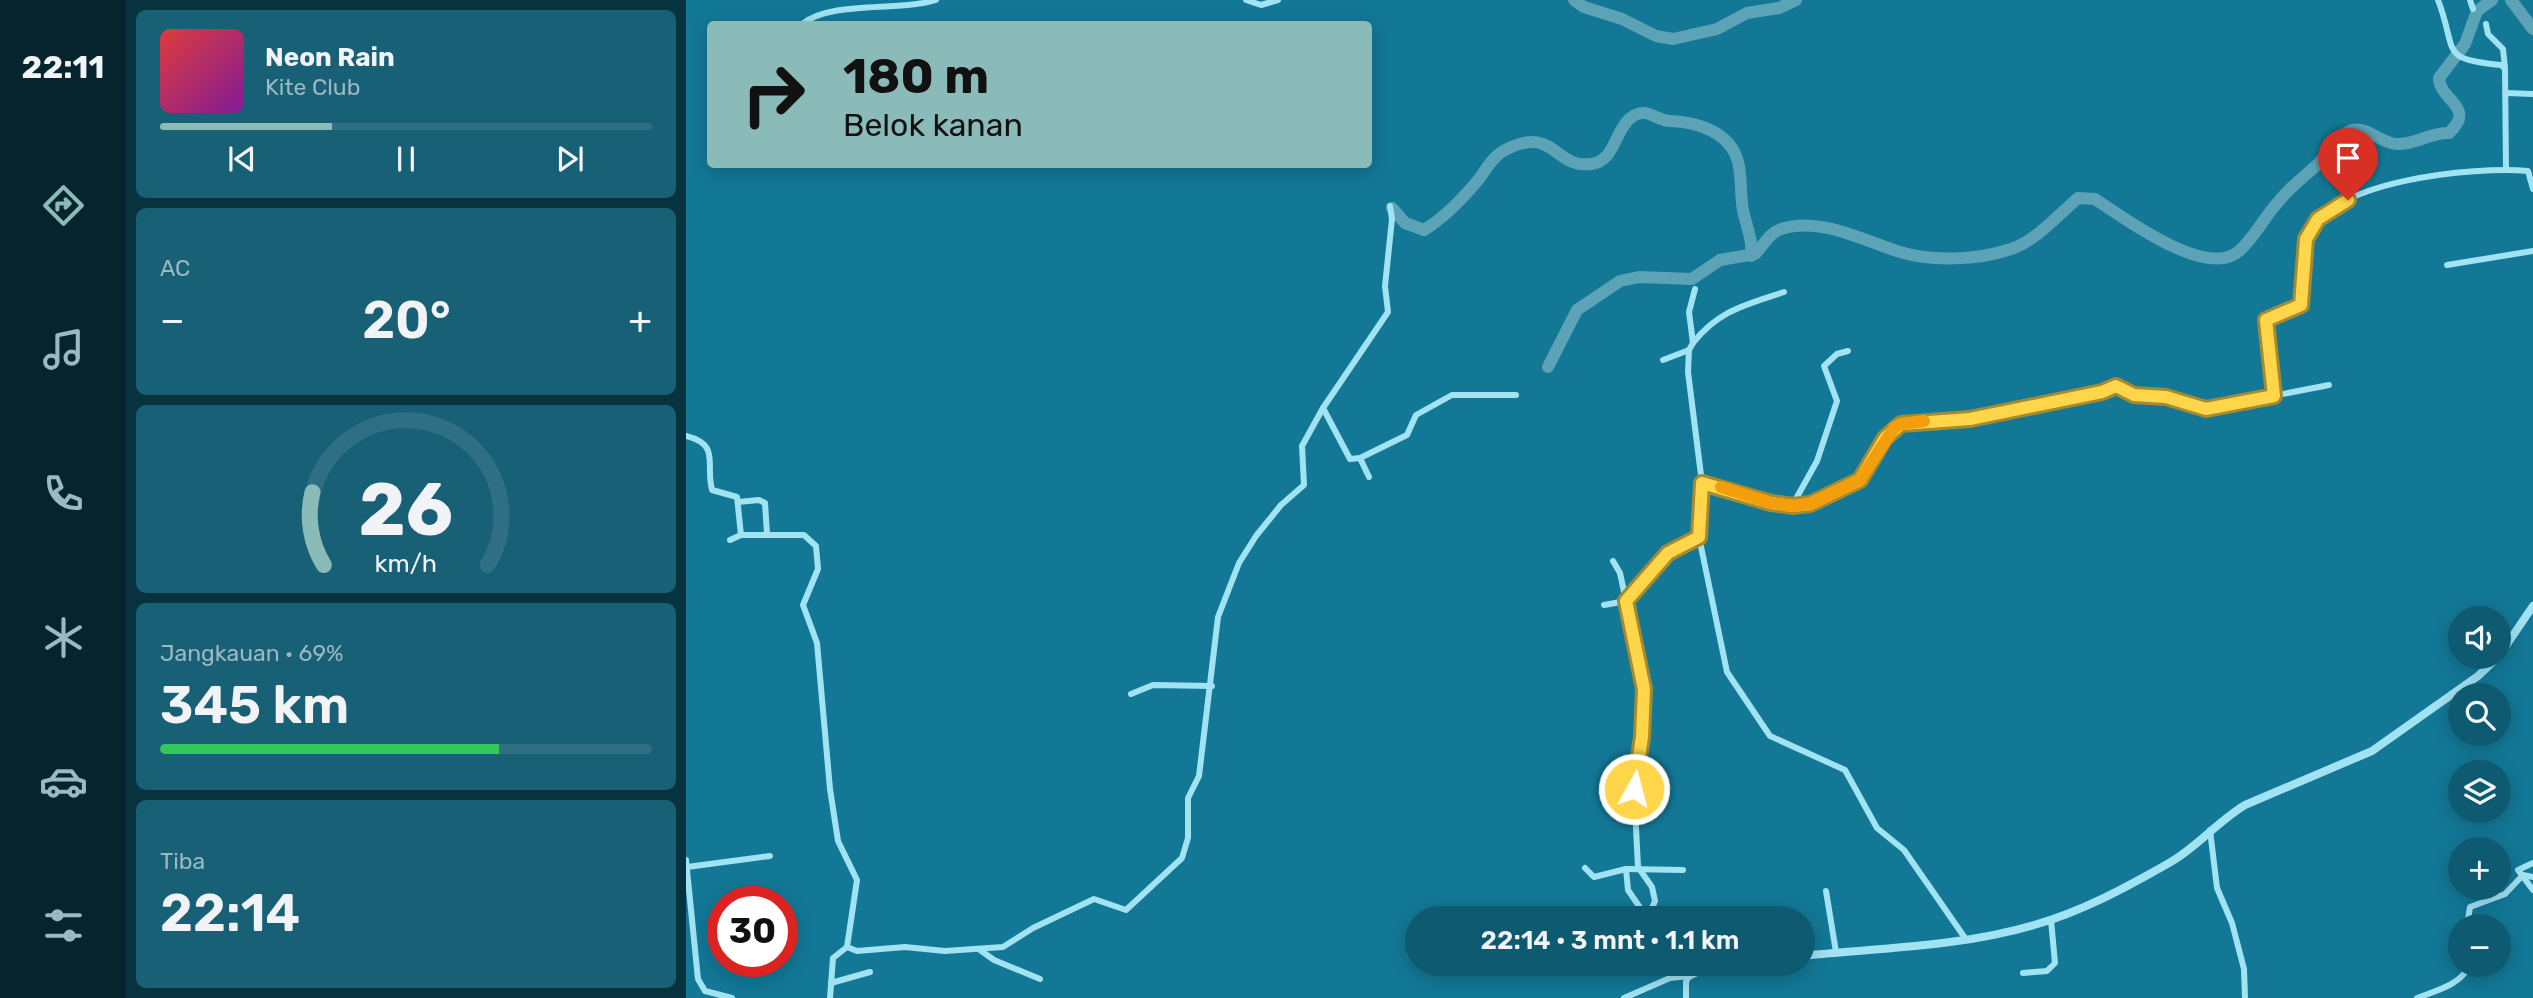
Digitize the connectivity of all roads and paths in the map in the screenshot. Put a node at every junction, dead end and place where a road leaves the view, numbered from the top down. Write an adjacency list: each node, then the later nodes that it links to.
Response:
1 (936, 0): 7 (street)
2 (1246, 0): 3 (street)
3 (1278, 0)
4 (2438, 0): 9 (street)
5 (2470, 0): 6 (street)
6 (2473, 9)
7 (809, 21)
8 (2486, 24): 9 (street)
9 (2505, 69): 10 (street)
10 (2506, 93): 11 (street); 12 (street)
11 (2533, 94)
12 (2506, 169): 13 (street); 26 (street)
13 (2532, 180): 14 (street)
14 (2533, 189)
15 (1390, 206): 27 (street)
16 (2533, 251): 17 (street)
17 (2447, 265)
18 (1695, 289): 20 (street)
19 (1784, 292): 20 (street)
20 (1693, 343): 21 (street)
21 (1689, 350): 23 (street); 31 (street)
22 (1848, 351): 33 (street)
23 (1663, 360)
24 (2329, 385): 26 (street)
25 (1516, 395): 29 (street)
26 (2274, 396): 33 (street)
27 (1323, 408): 29 (street); 44 (street)
28 (686, 436): 32 (street)
29 (1360, 458): 30 (street)
30 (1369, 477)
31 (1702, 483): 33 (street); 36 (street)
32 (737, 502): 34 (street); 35 (street)
33 (1793, 506)
34 (767, 534): 35 (street); 63 (street)
35 (741, 536): 37 (street)
36 (1699, 537): 39 (street); 62 (street)
37 (730, 540)
38 (1613, 561): 39 (street)
39 (1626, 601): 40 (street); 50 (street)
40 (1604, 605)
41 (2533, 606): 42 (street)
42 (2511, 638)
43 (2485, 669): 46 (street)
44 (1212, 686): 45 (street); 64 (street)
45 (1131, 694)
46 (2210, 830): 61 (street); 79 (street)
47 (770, 856): 49 (street)
48 (2533, 863): 54 (street)
49 (687, 864): 75 (street)
50 (1638, 867): 52 (street); 53 (street); 59 (street)
51 (1585, 868): 52 (street)
52 (1626, 869): 58 (street)
53 (1683, 870)
54 (2523, 876): 55 (street); 56 (street); 60 (street)
55 (2533, 877)
56 (2533, 890)
57 (1826, 891): 65 (street)
58 (1638, 906)
59 (1653, 906)
60 (2467, 914)
61 (2051, 920): 62 (street); 68 (street)
62 (1965, 938): 65 (street)
63 (847, 947): 64 (street); 73 (street)
64 (978, 949): 72 (street)
65 (1836, 952): 66 (street)
66 (1815, 954)
67 (870, 972): 73 (street)
68 (2023, 973)
69 (1676, 976): 77 (street)
70 (1690, 976): 78 (street)
71 (2461, 977): 74 (street)
72 (1040, 979)
73 (831, 983): 76 (street)
74 (2434, 995): 80 (street)
75 (732, 998)
76 (830, 998)
77 (1624, 998)
78 (1686, 998)
79 (2245, 998)
80 (2417, 998)

